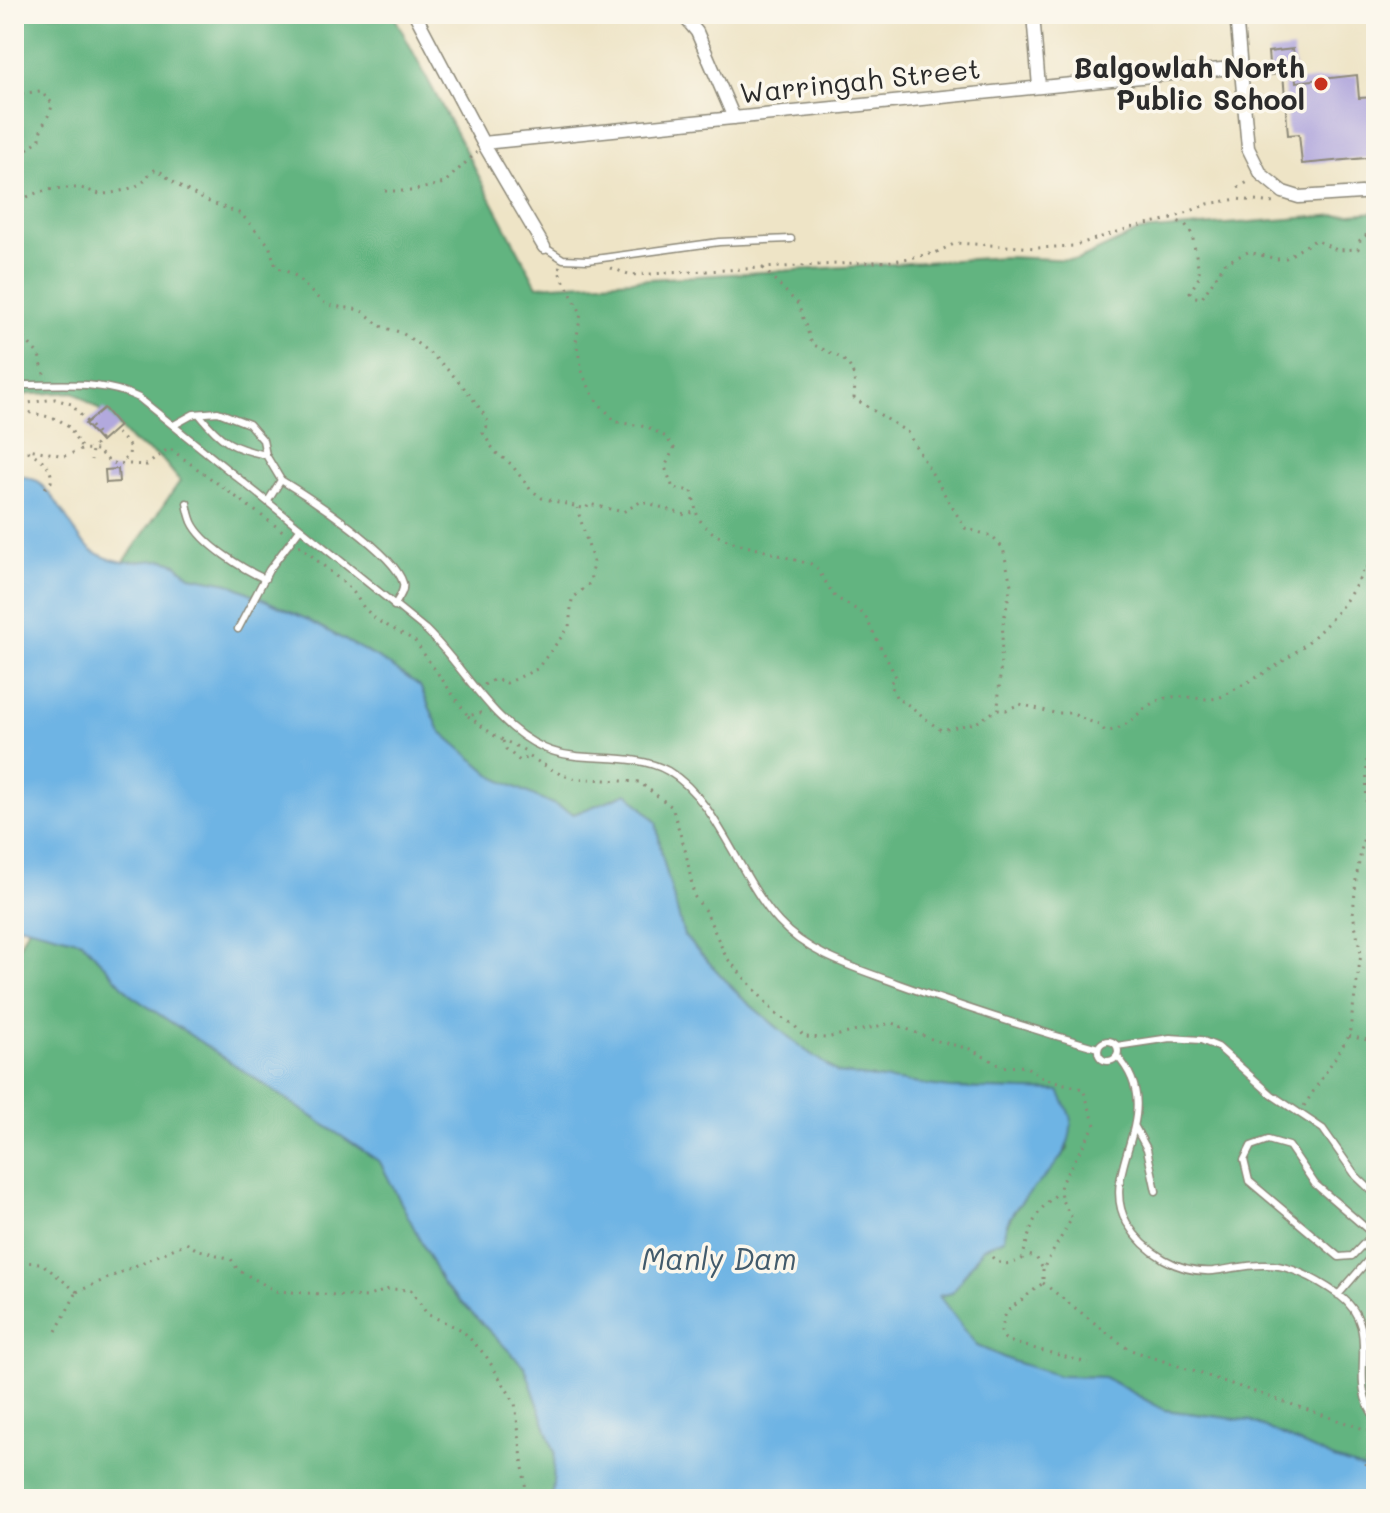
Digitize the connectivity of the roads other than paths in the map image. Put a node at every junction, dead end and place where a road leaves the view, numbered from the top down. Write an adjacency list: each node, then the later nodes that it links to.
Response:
1 (415, 14): 8 (street)
2 (682, 14): 7 (street)
3 (1033, 14): 6 (street)
4 (1236, 14): 5 (street)
5 (1241, 67): 6 (street, Warringah Street); 9 (street)
6 (1039, 87): 7 (street, Warringah Street)
7 (734, 118): 8 (street, Warringah Street)
8 (483, 143): 11 (street)
9 (1376, 192)
10 (791, 239): 11 (lane)
11 (544, 247)
12 (14, 385): 14 (lane)
13 (199, 414): 14 (lane); 15 (lane); 15 (lane)
14 (174, 425): 17 (lane)
15 (266, 455): 16 (lane)
16 (281, 480): 17 (lane); 21 (lane)
17 (268, 501): 19 (lane)
18 (187, 503): 20 (lane)
19 (300, 529): 20 (lane); 21 (lane)
20 (265, 579): 22 (lane)
21 (394, 606): 24 (lane)
22 (238, 629)
23 (1117, 1046): 24 (lane); 25 (lane); 28 (lane)
24 (1098, 1048): 25 (lane)
25 (1117, 1056): 26 (lane)
26 (1135, 1126): 27 (lane); 31 (lane)
27 (1156, 1191)
28 (1376, 1195)
29 (1375, 1232): 29 (lane)
30 (1376, 1251): 31 (lane)
31 (1338, 1295): 32 (lane)
32 (1376, 1418)

